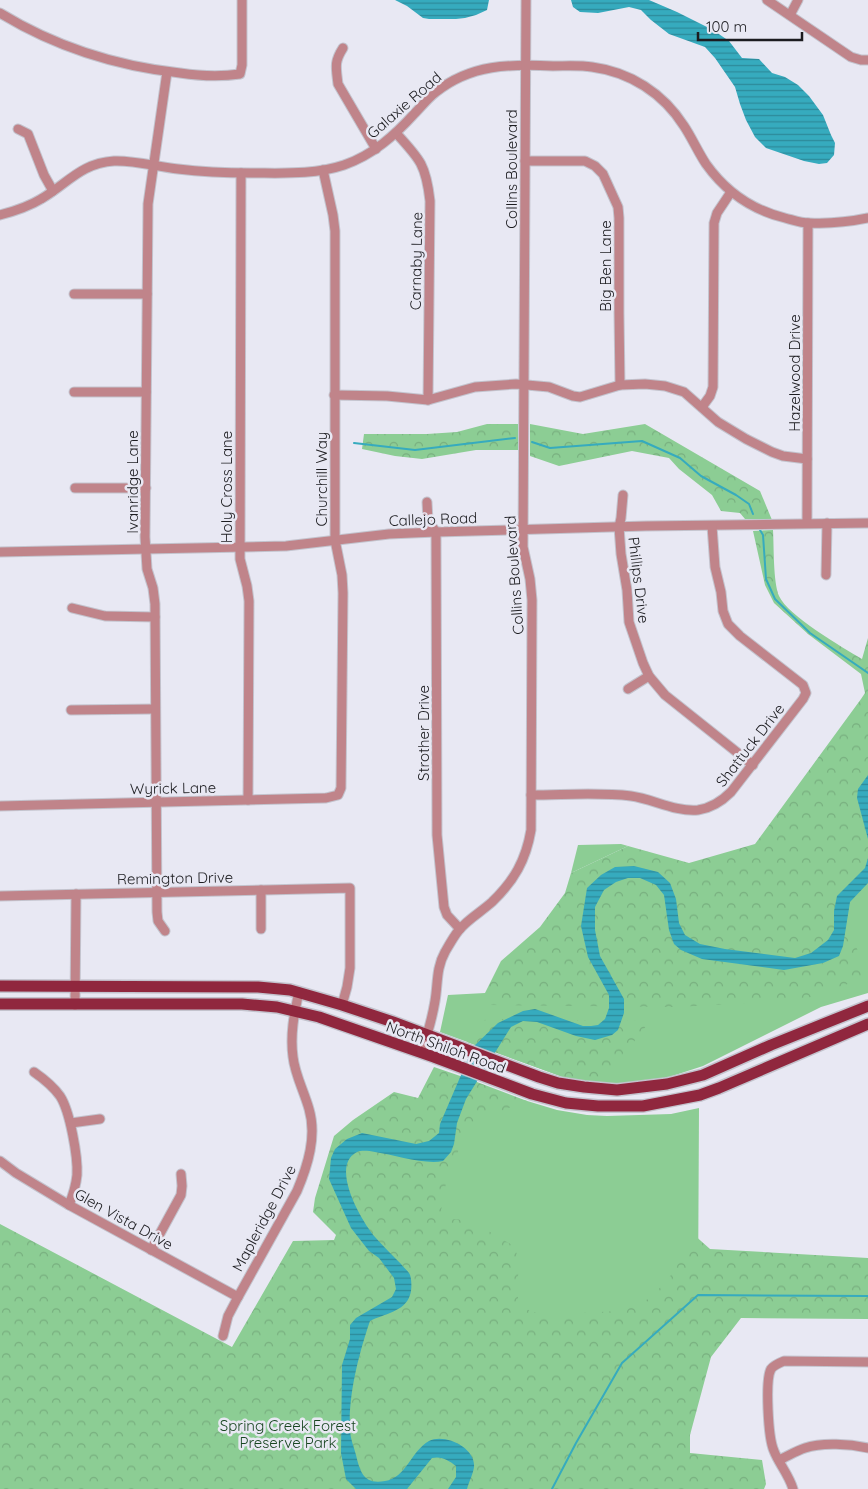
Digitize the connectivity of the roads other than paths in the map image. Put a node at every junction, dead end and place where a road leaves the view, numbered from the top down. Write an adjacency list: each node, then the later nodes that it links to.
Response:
1 (242, 0): 10 (street)
2 (526, 0): 9 (street, Collins Boulevard)
3 (767, 0): 6 (street)
4 (798, 0): 6 (street)
5 (0, 13): 10 (street)
6 (790, 15): 8 (street)
7 (343, 48): 13 (street)
8 (868, 60)
9 (526, 65): 12 (street, Galaxie Road); 14 (street, Collins Boulevard); 19 (street, Galaxie Road)
10 (167, 72): 15 (street, Ivanridge Lane)
11 (18, 129): 18 (street)
12 (396, 134): 13 (street, Galaxie Road); 30 (street, Carnaby Lane)
13 (376, 149): 16 (street, Galaxie Road)
14 (525, 161): 25 (street, Collins Boulevard); 26 (street, Big Ben Lane)
15 (153, 166): 17 (street, Galaxie Road); 18 (street, Galaxie Road); 24 (street, Ivanridge Lane)
16 (323, 170): 17 (street, Galaxie Road); 29 (street, Churchill Way)
17 (241, 173): 45 (street, Holy Cross Lane)
18 (53, 191): 20 (street, Galaxie Road)
19 (730, 192): 22 (street, Galaxie Road); 31 (street)
20 (0, 215)
21 (868, 218): 22 (street, Galaxie Road)
22 (808, 223): 32 (street, Hazelwood Drive)
23 (74, 294): 24 (street)
24 (147, 294): 28 (street, Ivanridge Lane)
25 (524, 385): 26 (street); 30 (street); 42 (street, Collins Boulevard)
26 (620, 385): 31 (street)
27 (74, 392): 28 (street)
28 (146, 392): 34 (street, Ivanridge Lane)
29 (334, 395): 30 (street); 44 (street, Churchill Way)
30 (428, 400)
31 (702, 407): 32 (street)
32 (807, 459): 37 (street, Hazelwood Drive)
33 (75, 488): 34 (street)
34 (146, 488): 46 (street, Ivanridge Lane)
35 (623, 494): 40 (street, Phillips Drive)
36 (427, 502): 43 (street)
37 (807, 523): 39 (street, Callejo Road); 41 (street, Callejo Road)
38 (868, 523): 39 (street, Callejo Road)
39 (827, 524): 48 (street)
40 (619, 526): 41 (street, Callejo Road); 42 (street, Callejo Road); 51 (street, Phillips Drive)
41 (712, 526): 55 (street, Shattuck Drive)
42 (524, 529): 43 (street, Callejo Road); 57 (street, Collins Boulevard)
43 (436, 532): 44 (street, Callejo Road); 66 (street, Strother Drive)
44 (335, 540): 45 (street, Callejo Road); 56 (street, Churchill Way)
45 (240, 547): 46 (street, Callejo Road); 58 (street, Holy Cross Lane)
46 (146, 549): 47 (street, Callejo Road); 50 (street, Ivanridge Lane)
47 (0, 552)
48 (826, 574)
49 (72, 608): 50 (street)
50 (155, 617): 53 (street, Ivanridge Lane)
51 (649, 676): 52 (street); 55 (street, Phillips Drive)
52 (628, 689)
53 (155, 709): 54 (street); 59 (street, Ivanridge Lane)
54 (71, 710)
55 (753, 765): 57 (street, Shattuck Drive)
56 (341, 788): 58 (street, Wyrick Lane)
57 (531, 795): 66 (street, Collins Boulevard)
58 (248, 800): 59 (street, Wyrick Lane)
59 (156, 802): 60 (street, Wyrick Lane); 62 (street, Ivanridge Lane)
60 (0, 806)
61 (261, 890): 62 (street, Remington Drive); 65 (street); 73 (street, Remington Drive)
62 (156, 892): 63 (street, Remington Drive); 67 (street, Ivanridge Lane)
63 (76, 894): 64 (street, Remington Drive); 69 (street)
64 (0, 896)
65 (261, 929)
66 (460, 929): 77 (street, Collins Boulevard)
67 (166, 930)
68 (0, 986): 69 (main road, North Shiloh Road)
69 (76, 986): 70 (main road, North Shiloh Road); 72 (street)
70 (299, 992): 73 (main road, North Shiloh Road); 75 (street, Mapleridge Drive)
71 (0, 1004): 72 (main road, North Shiloh Road)
72 (75, 1005): 75 (main road, North Shiloh Road)
73 (342, 1005): 77 (main road, North Shiloh Road)
74 (868, 1006): 77 (main road, North Shiloh Road)
75 (295, 1010): 78 (main road, North Shiloh Road); 86 (street, Mapleridge Drive)
76 (868, 1024): 78 (main road, North Shiloh Road)
77 (427, 1035): 78 (street, Collins Boulevard)
78 (421, 1053)
79 (34, 1072): 81 (street)
80 (100, 1118): 81 (street)
81 (71, 1123): 84 (street)
82 (0, 1161): 84 (street, Glen Vista Drive)
83 (181, 1174): 85 (street)
84 (69, 1205): 85 (street, Glen Vista Drive)
85 (151, 1250): 86 (street, Glen Vista Drive)
86 (238, 1297): 87 (street, Mapleridge Drive)
87 (224, 1336)
88 (868, 1362): 90 (street)
89 (868, 1448): 90 (street)
90 (779, 1460): 91 (street)
91 (793, 1489)

